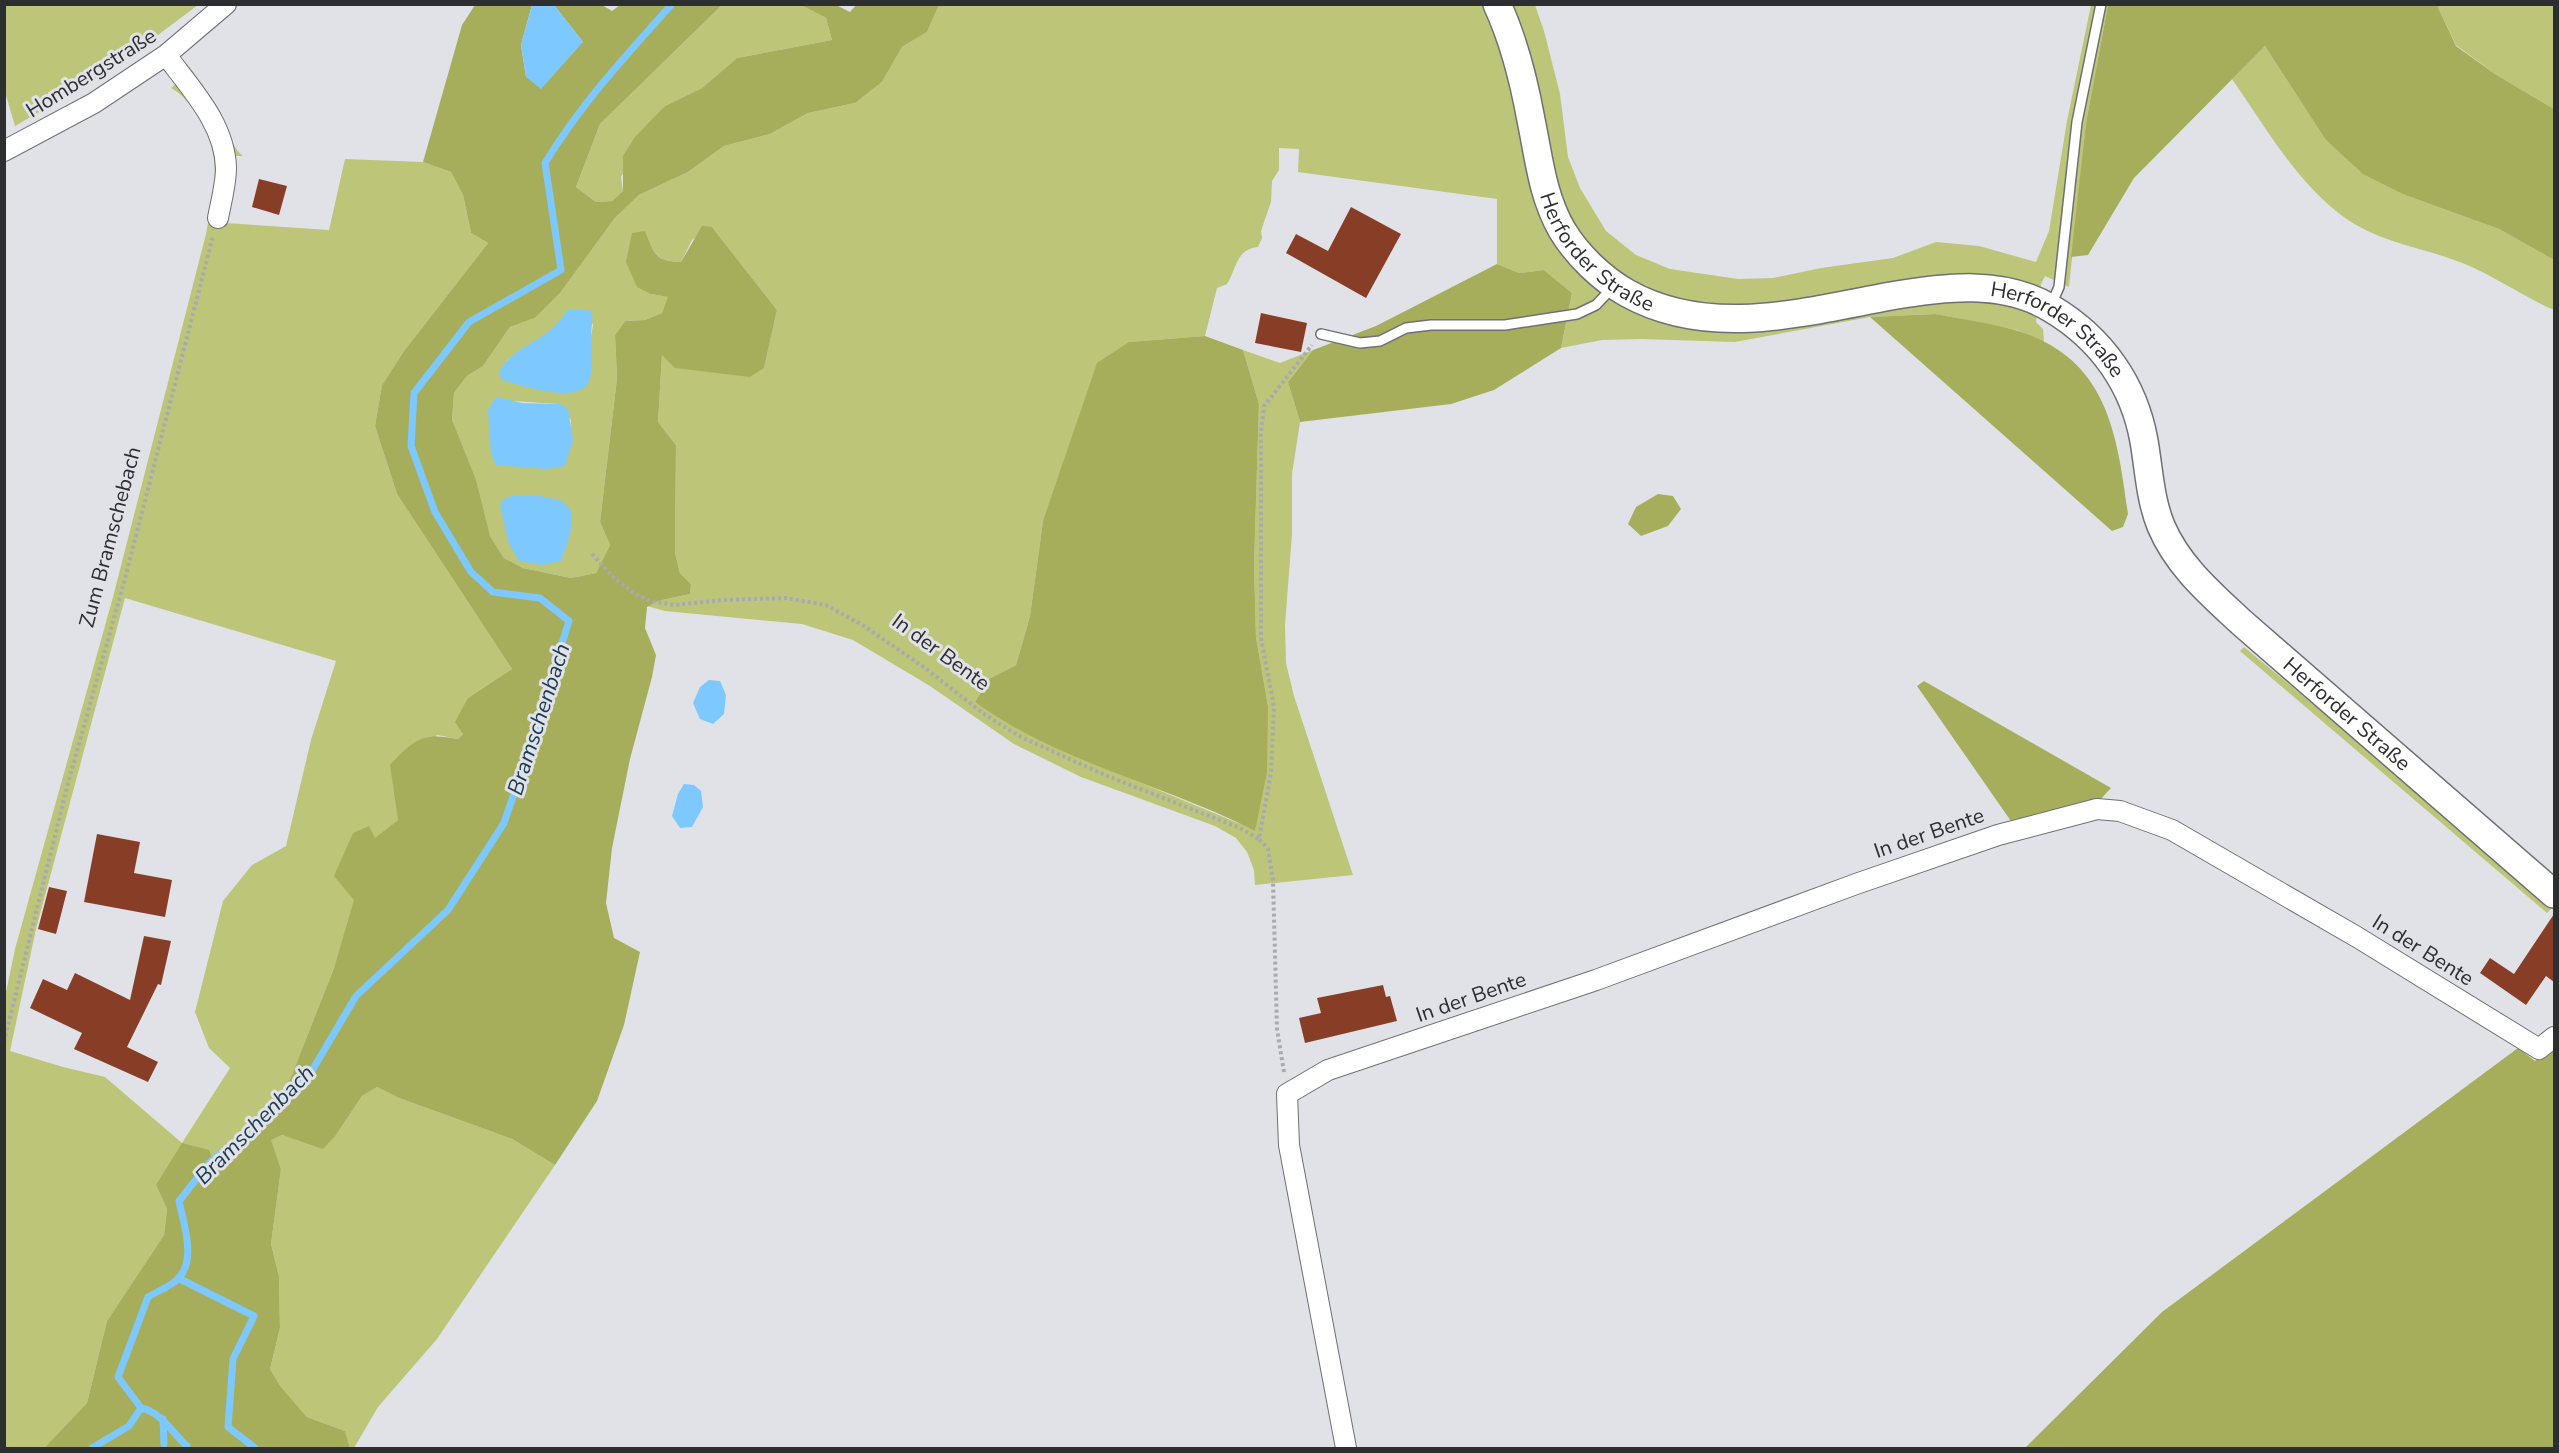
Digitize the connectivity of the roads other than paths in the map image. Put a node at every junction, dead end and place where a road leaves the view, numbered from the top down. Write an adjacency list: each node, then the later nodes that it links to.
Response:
1 (226, 4): 4 (street, Hombergstraße)
2 (1497, 4): 7 (main road, Herforder Straße)
3 (2100, 4): 8 (lane)
4 (166, 56): 5 (street, Hombergstraße); 6 (street)
5 (4, 151)
6 (218, 218)
7 (1614, 285): 8 (main road, Herforder Straße); 9 (lane)
8 (2050, 308): 10 (main road, Herforder Straße)
9 (1320, 334)
10 (2554, 894)
11 (2554, 1037): 12 (street, In der Bente)
12 (1346, 1449)

